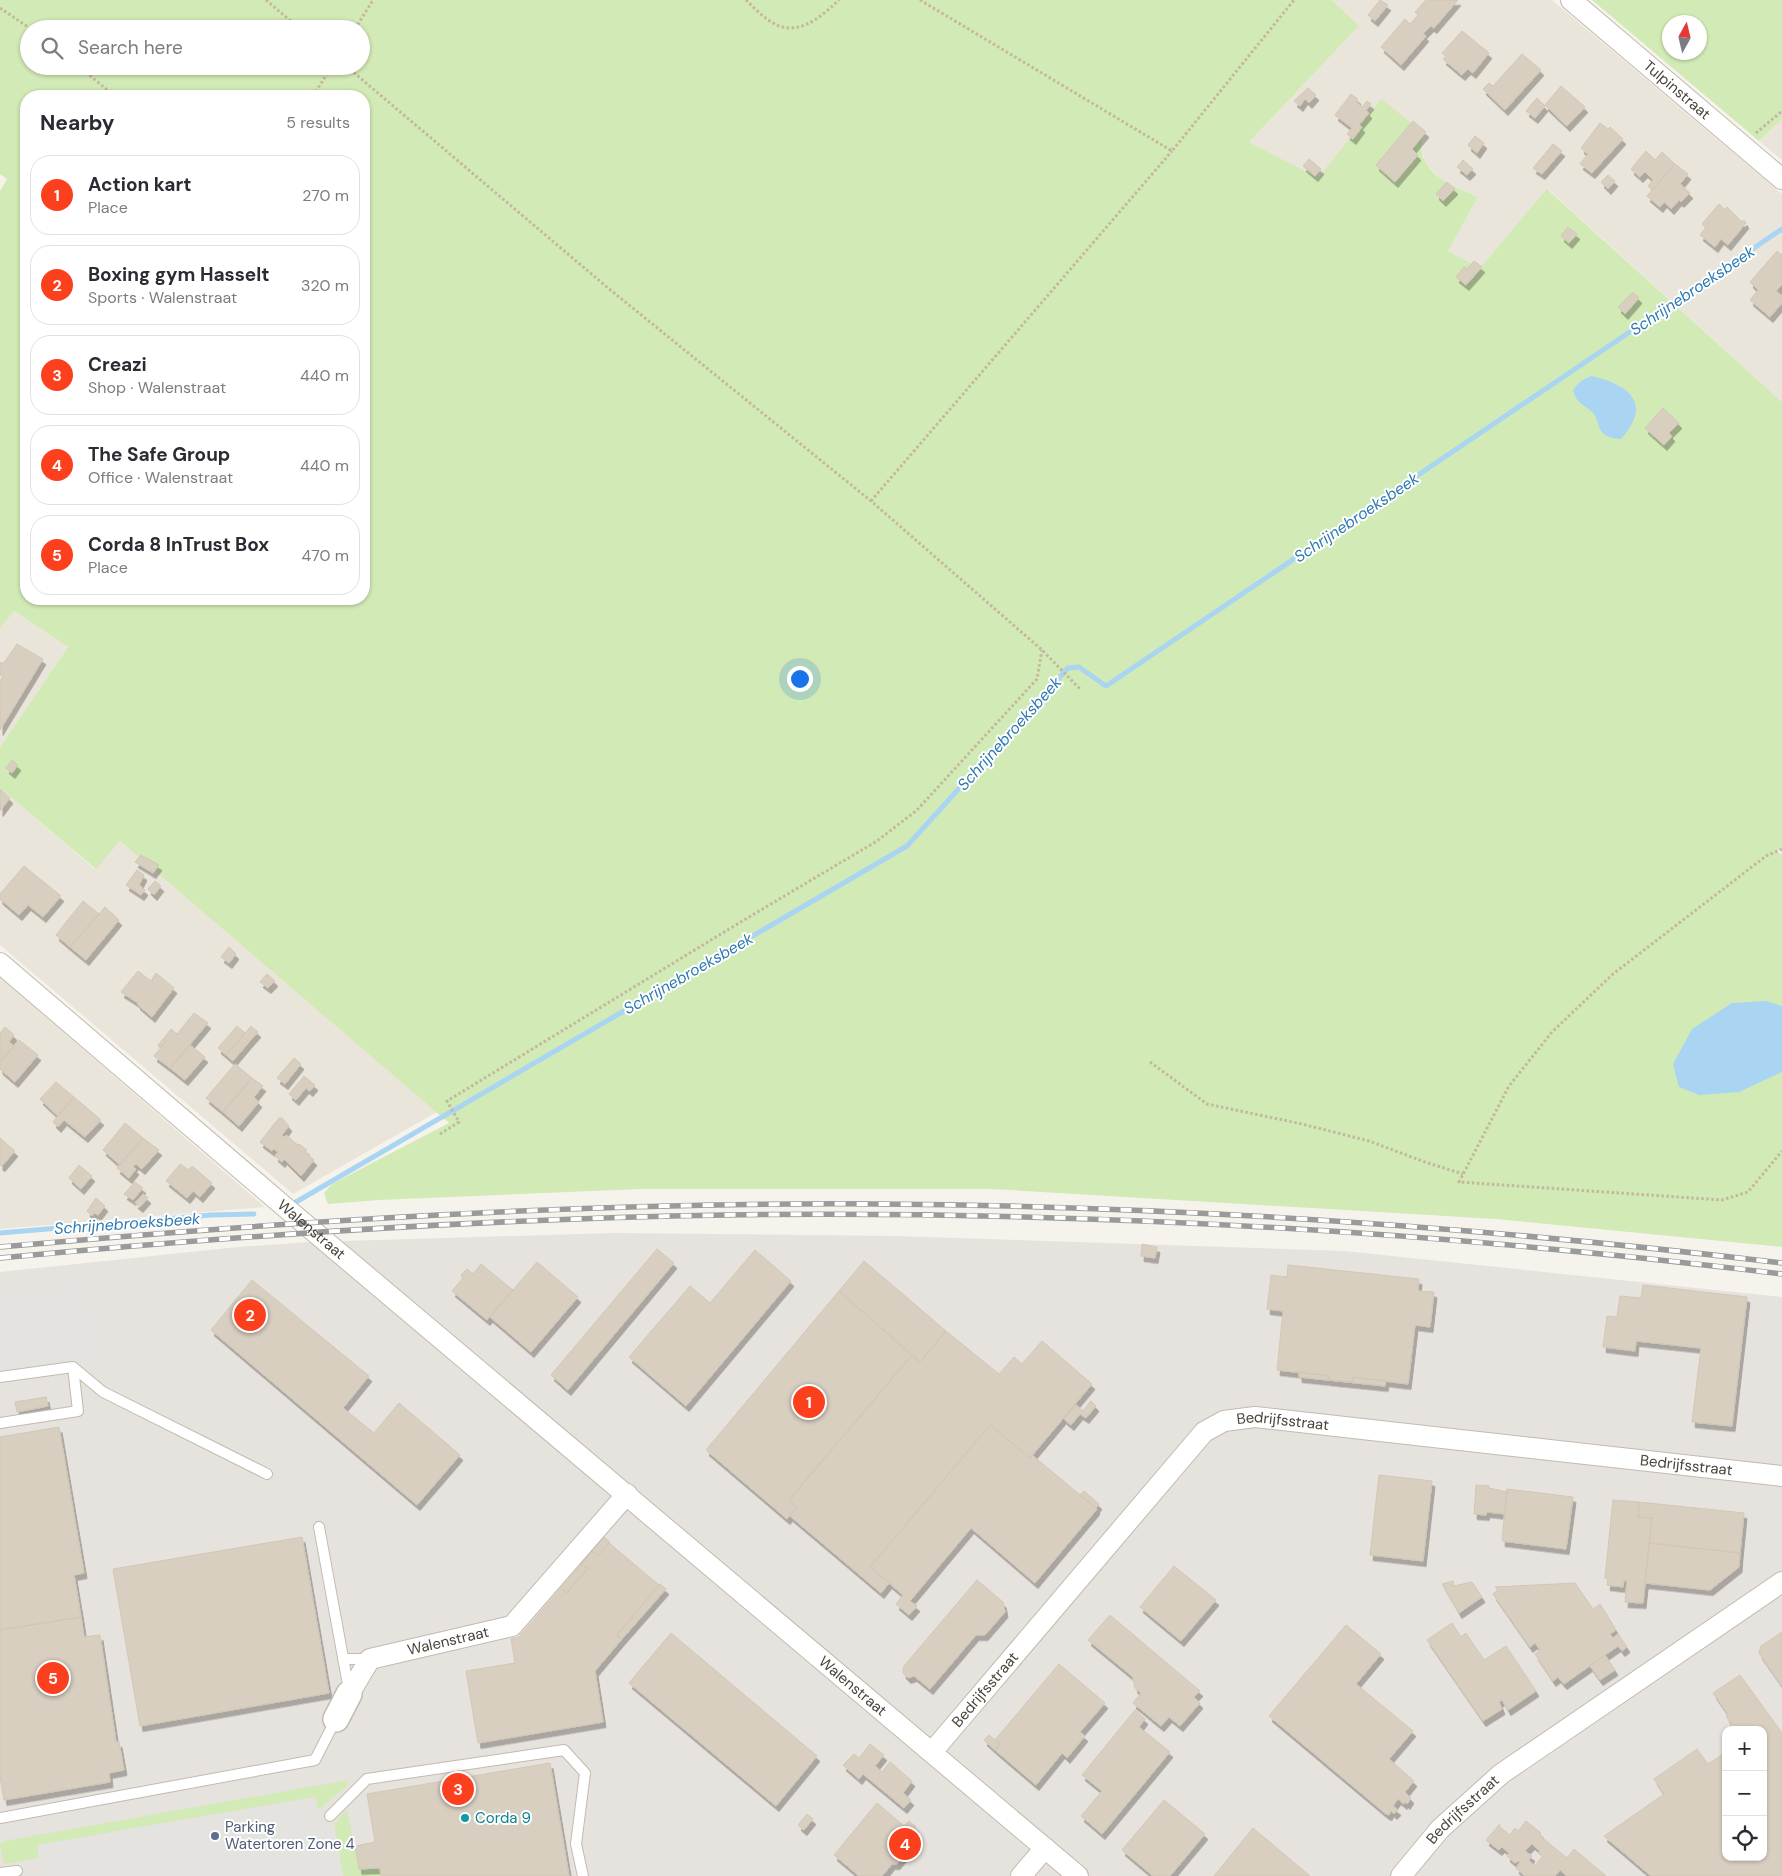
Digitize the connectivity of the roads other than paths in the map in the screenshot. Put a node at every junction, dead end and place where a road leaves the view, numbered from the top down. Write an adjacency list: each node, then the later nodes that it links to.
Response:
1 (1571, 0): 2 (street, Tulpinstraat)
2 (1782, 179)
3 (0, 963): 9 (street, Walenstraat)
4 (73, 1367): 5 (lane); 6 (lane); 7 (lane)
5 (0, 1377)
6 (0, 1423)
7 (267, 1474)
8 (1782, 1476): 16 (street, Bedrijfsstraat)
9 (627, 1494): 13 (street, Walenstraat); 16 (street, Walenstraat)
10 (318, 1526): 12 (lane)
11 (1782, 1582): 25 (street, Bedrijfsstraat)
12 (343, 1659): 13 (lane); 14 (lane)
13 (370, 1659): 14 (street)
14 (349, 1694): 15 (street)
15 (336, 1719): 18 (lane)
16 (932, 1752): 19 (street, Walenstraat)
17 (330, 1816): 22 (lane)
18 (0, 1818)
19 (1045, 1848): 23 (street); 24 (street, Walenstraat)
20 (16, 1870): 21 (lane)
21 (0, 1873)
22 (582, 1876)
23 (1021, 1876)
24 (1078, 1876)
25 (1401, 1876)

